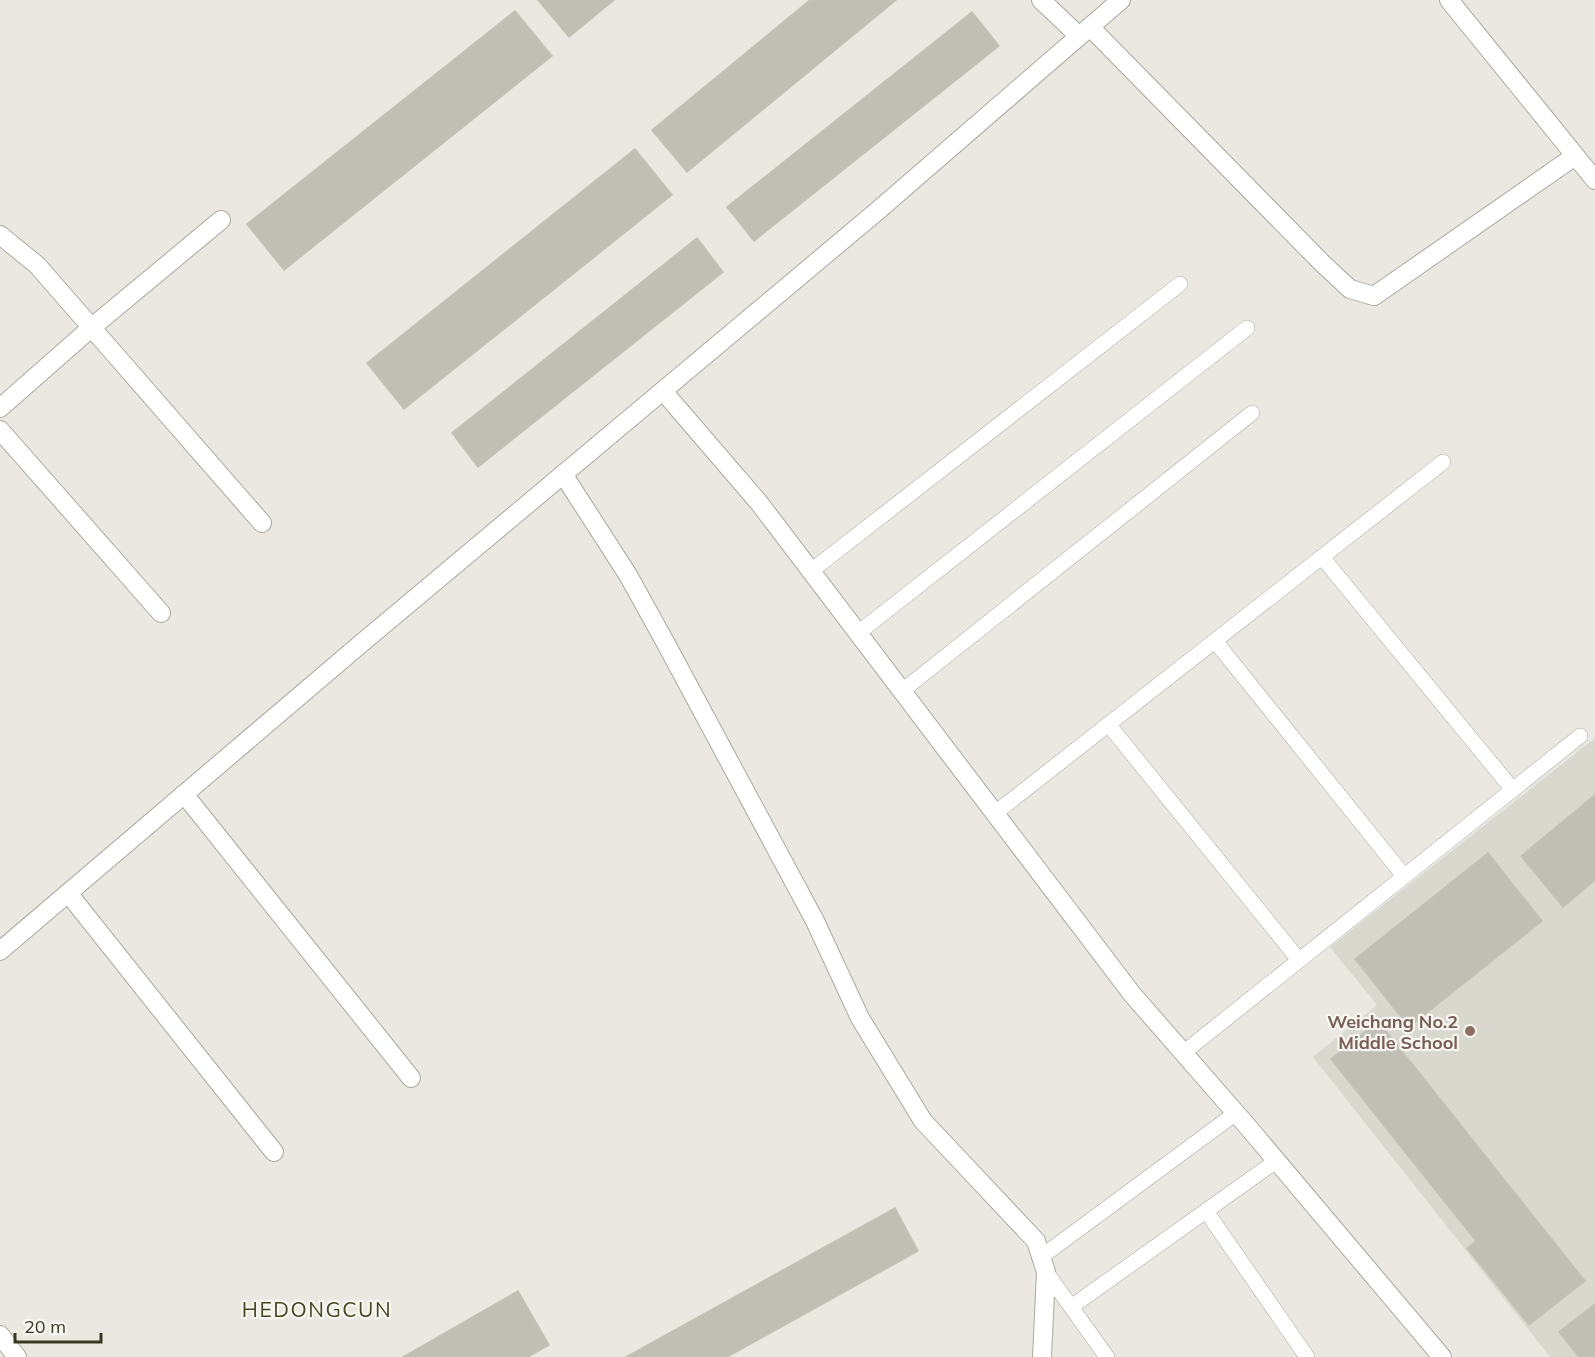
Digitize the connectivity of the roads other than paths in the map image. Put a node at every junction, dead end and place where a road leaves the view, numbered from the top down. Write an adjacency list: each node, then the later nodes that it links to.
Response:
1 (1041, 0): 4 (street)
2 (1121, 0): 4 (street)
3 (1449, 0): 5 (street)
4 (1084, 32): 5 (street); 12 (street)
5 (1575, 156): 6 (street)
6 (1595, 180)
7 (220, 220): 10 (street)
8 (0, 235): 10 (street)
9 (1180, 284): 20 (lane)
10 (91, 328): 13 (street); 18 (street)
11 (1247, 328): 22 (lane)
12 (663, 391): 17 (street); 20 (street)
13 (0, 408)
14 (1252, 413): 24 (lane)
15 (0, 430): 21 (street)
16 (1443, 462): 19 (lane)
17 (563, 474): 28 (street); 40 (street)
18 (262, 523)
19 (1322, 557): 23 (lane); 27 (lane)
20 (811, 571): 22 (street)
21 (160, 612)
22 (858, 633): 24 (street)
23 (1215, 641): 25 (lane); 30 (lane)
24 (902, 691): 29 (street)
25 (1108, 724): 29 (lane); 33 (lane)
26 (1580, 736): 27 (lane)
27 (1513, 790): 30 (lane)
28 (184, 794): 31 (street); 35 (street)
29 (994, 814): 34 (street)
30 (1404, 876): 33 (lane)
31 (68, 893): 32 (street); 37 (street)
32 (0, 951)
33 (1299, 960): 34 (lane)
34 (1183, 1053): 36 (street)
35 (411, 1078)
36 (1236, 1113): 38 (street); 40 (lane)
37 (274, 1152)
38 (1276, 1161): 39 (lane); 47 (street)
39 (1206, 1211): 41 (lane); 46 (lane)
40 (1044, 1265): 41 (lane); 44 (street)
41 (1071, 1307): 45 (lane)
42 (0, 1335): 43 (street)
43 (17, 1357)
44 (1042, 1357)
45 (1107, 1357)
46 (1307, 1357)
47 (1442, 1357)

